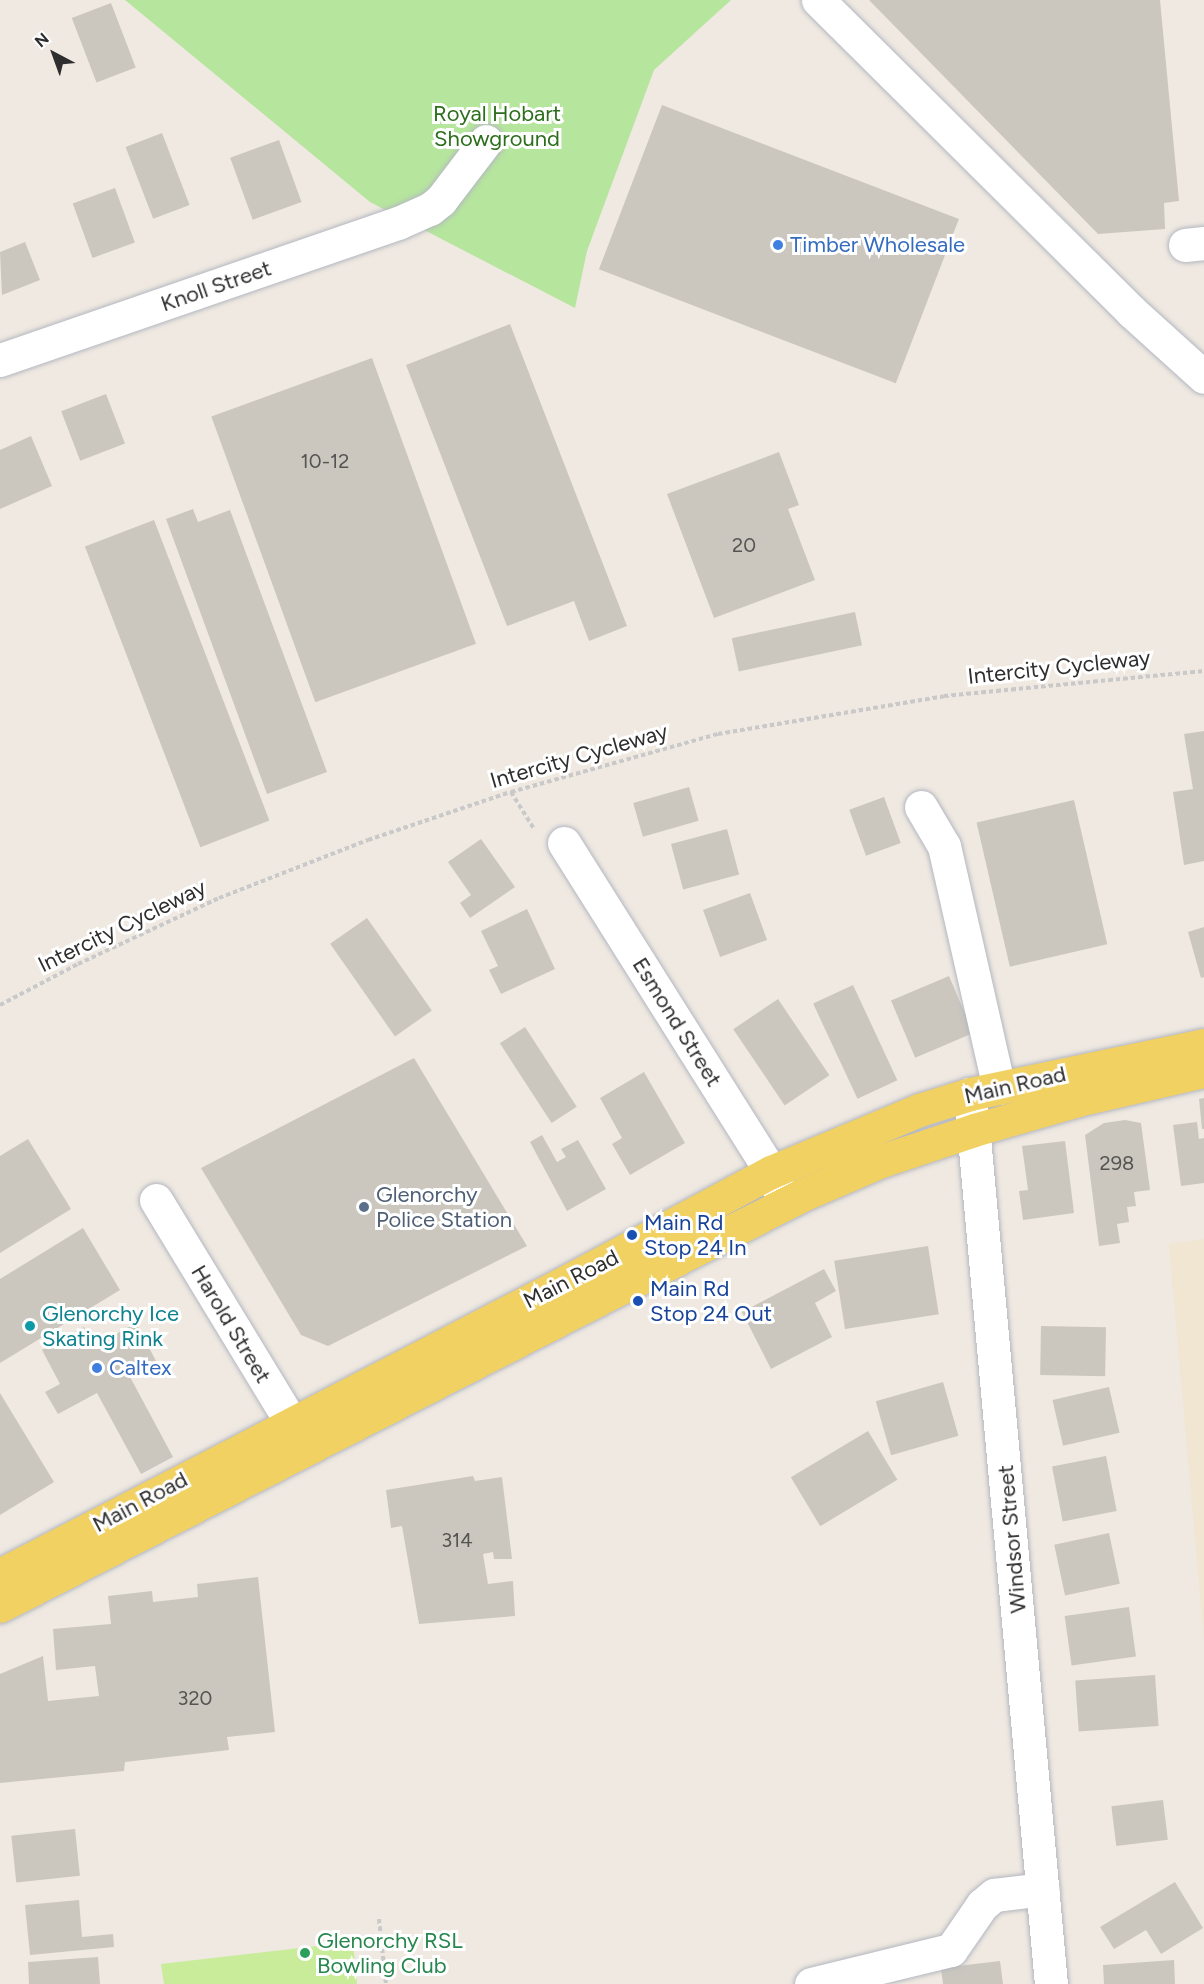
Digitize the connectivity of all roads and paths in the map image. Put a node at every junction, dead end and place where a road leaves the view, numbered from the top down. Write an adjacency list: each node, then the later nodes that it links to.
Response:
1 (818, 0): 4 (street)
2 (486, 141): 3 (street, Knoll Street)
3 (0, 360)
4 (1204, 377)
5 (1204, 671): 6 (path, Intercity Cycleway)
6 (511, 792): 8 (path); 9 (path, Intercity Cycleway)
7 (921, 807): 12 (street, Windsor Street)
8 (564, 843): 14 (street, Esmond Street)
9 (0, 1005)
10 (1204, 1045): 12 (main road, Main Road)
11 (1204, 1071): 13 (main road, Main Road)
12 (984, 1091): 13 (street, Windsor Street); 14 (main road, Main Road)
13 (974, 1130): 16 (main road, Main Road); 20 (street, Windsor Street)
14 (771, 1172): 16 (street, Esmond Street); 17 (main road, Main Road)
15 (156, 1200): 17 (street, Harold Street)
16 (784, 1203): 17 (main road, Main Road)
17 (298, 1436): 18 (main road, Main Road); 19 (main road, Main Road)
18 (0, 1575)
19 (0, 1606)
20 (1043, 1889): 23 (street); 24 (street, Windsor Street)
21 (379, 1919): 22 (path)
22 (386, 1984)
23 (811, 1984)
24 (1051, 1984)

